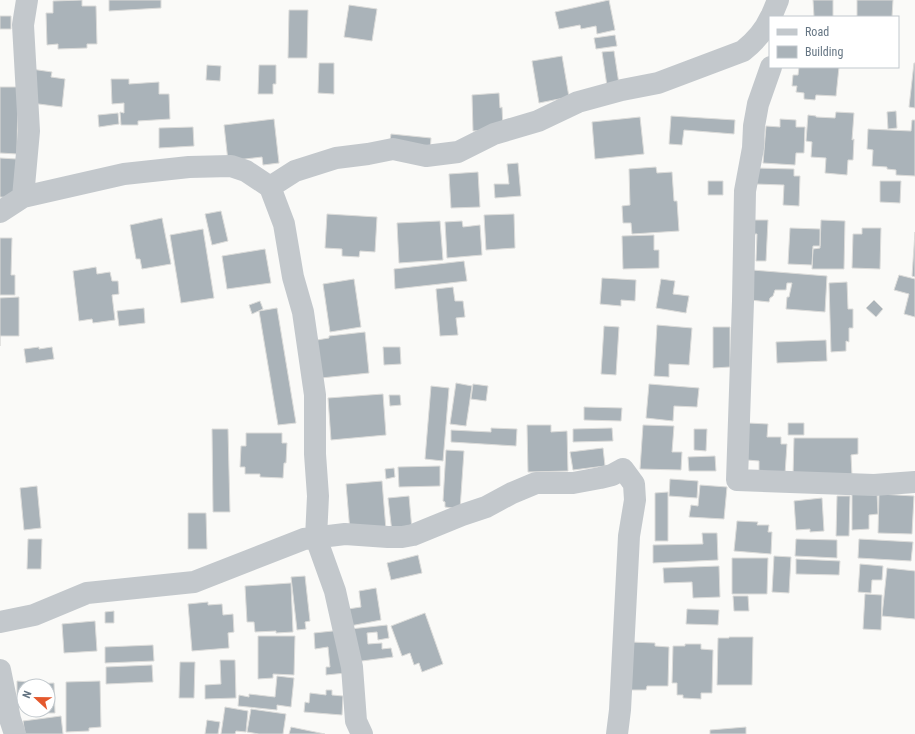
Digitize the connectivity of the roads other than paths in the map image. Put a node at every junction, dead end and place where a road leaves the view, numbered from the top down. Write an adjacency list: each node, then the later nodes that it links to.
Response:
1 (27, 0): 8 (street)
2 (778, 0): 3 (street); 4 (street)
3 (771, 16)
4 (779, 16)
5 (769, 21): 7 (street)
6 (771, 68): 10 (street)
7 (270, 187): 8 (street); 11 (street)
8 (23, 197): 9 (street)
9 (0, 212)
10 (915, 482)
11 (316, 538): 12 (street); 15 (street); 16 (street)
12 (0, 622)
13 (0, 670): 14 (street)
14 (15, 734)
15 (362, 734)
16 (617, 734)

